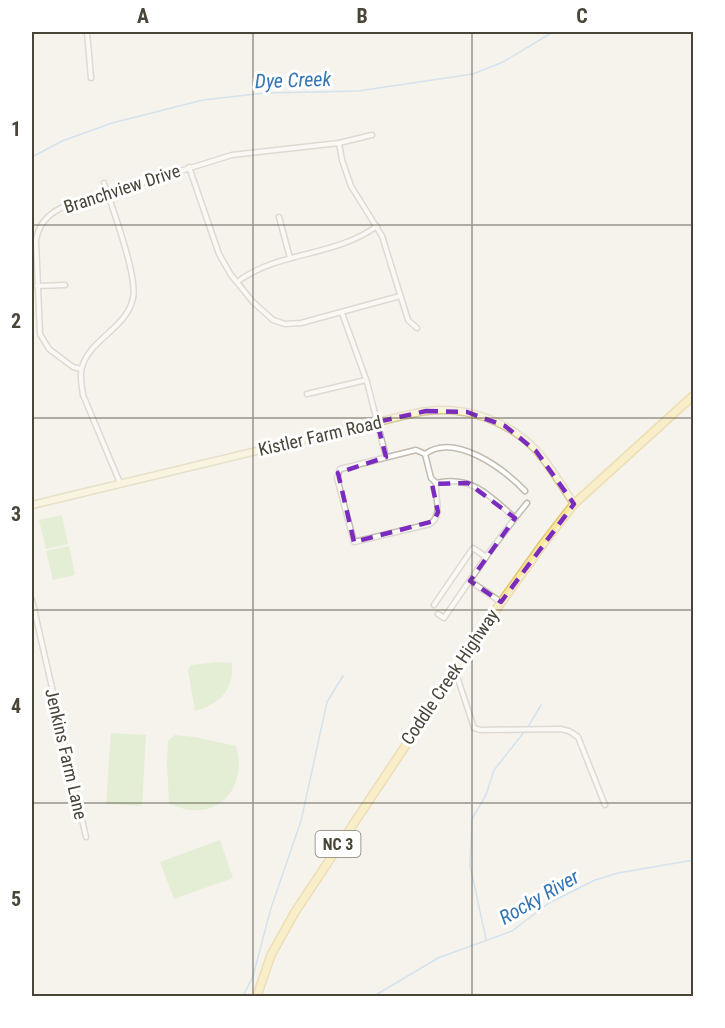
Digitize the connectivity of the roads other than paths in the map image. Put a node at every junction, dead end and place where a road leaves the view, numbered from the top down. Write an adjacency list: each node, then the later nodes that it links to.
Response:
1 (87, 32): 2 (street)
2 (91, 78)
3 (372, 135): 4 (street, Branchview Drive)
4 (339, 143): 5 (street, Branchview Drive); 9 (street)
5 (189, 167): 7 (street, Branchview Drive); 11 (street)
6 (104, 183): 7 (street)
7 (108, 194): 13 (street, Branchview Drive); 17 (street)
8 (279, 217): 10 (street)
9 (377, 226): 10 (street); 14 (street)
10 (290, 258): 11 (street)
11 (237, 282): 15 (street)
12 (65, 285): 13 (street)
13 (37, 286): 17 (street, Branchview Drive)
14 (400, 296): 15 (street); 16 (street)
15 (342, 313): 18 (street)
16 (417, 328)
17 (81, 369): 25 (street)
18 (366, 380): 19 (street); 21 (street)
19 (307, 394)
20 (693, 394): 28 (main road, Coddle Creek Highway / NC 3)
21 (377, 422): 23 (street); 25 (street, Kistler Farm Road); 28 (street, Kistler Farm Road)
22 (425, 454): 23 (street); 24 (street); 26 (street)
23 (386, 457): 24 (street)
24 (436, 483): 30 (street)
25 (121, 484): 29 (street, Kistler Farm Road)
26 (525, 491)
27 (527, 503): 30 (street)
28 (574, 504): 34 (main road, Coddle Creek Highway / NC 3)
29 (32, 506)
30 (515, 518): 31 (street)
31 (486, 556): 32 (street); 35 (street)
32 (470, 581): 34 (street); 36 (street)
33 (32, 600): 39 (street, Jenkins Farm Lane)
34 (501, 602): 37 (main road, Coddle Creek Highway / NC 3)
35 (434, 605)
36 (438, 614)
37 (455, 670): 38 (street); 40 (main road, Coddle Creek Highway / NC 3)
38 (604, 805)
39 (86, 837)
40 (257, 996)

